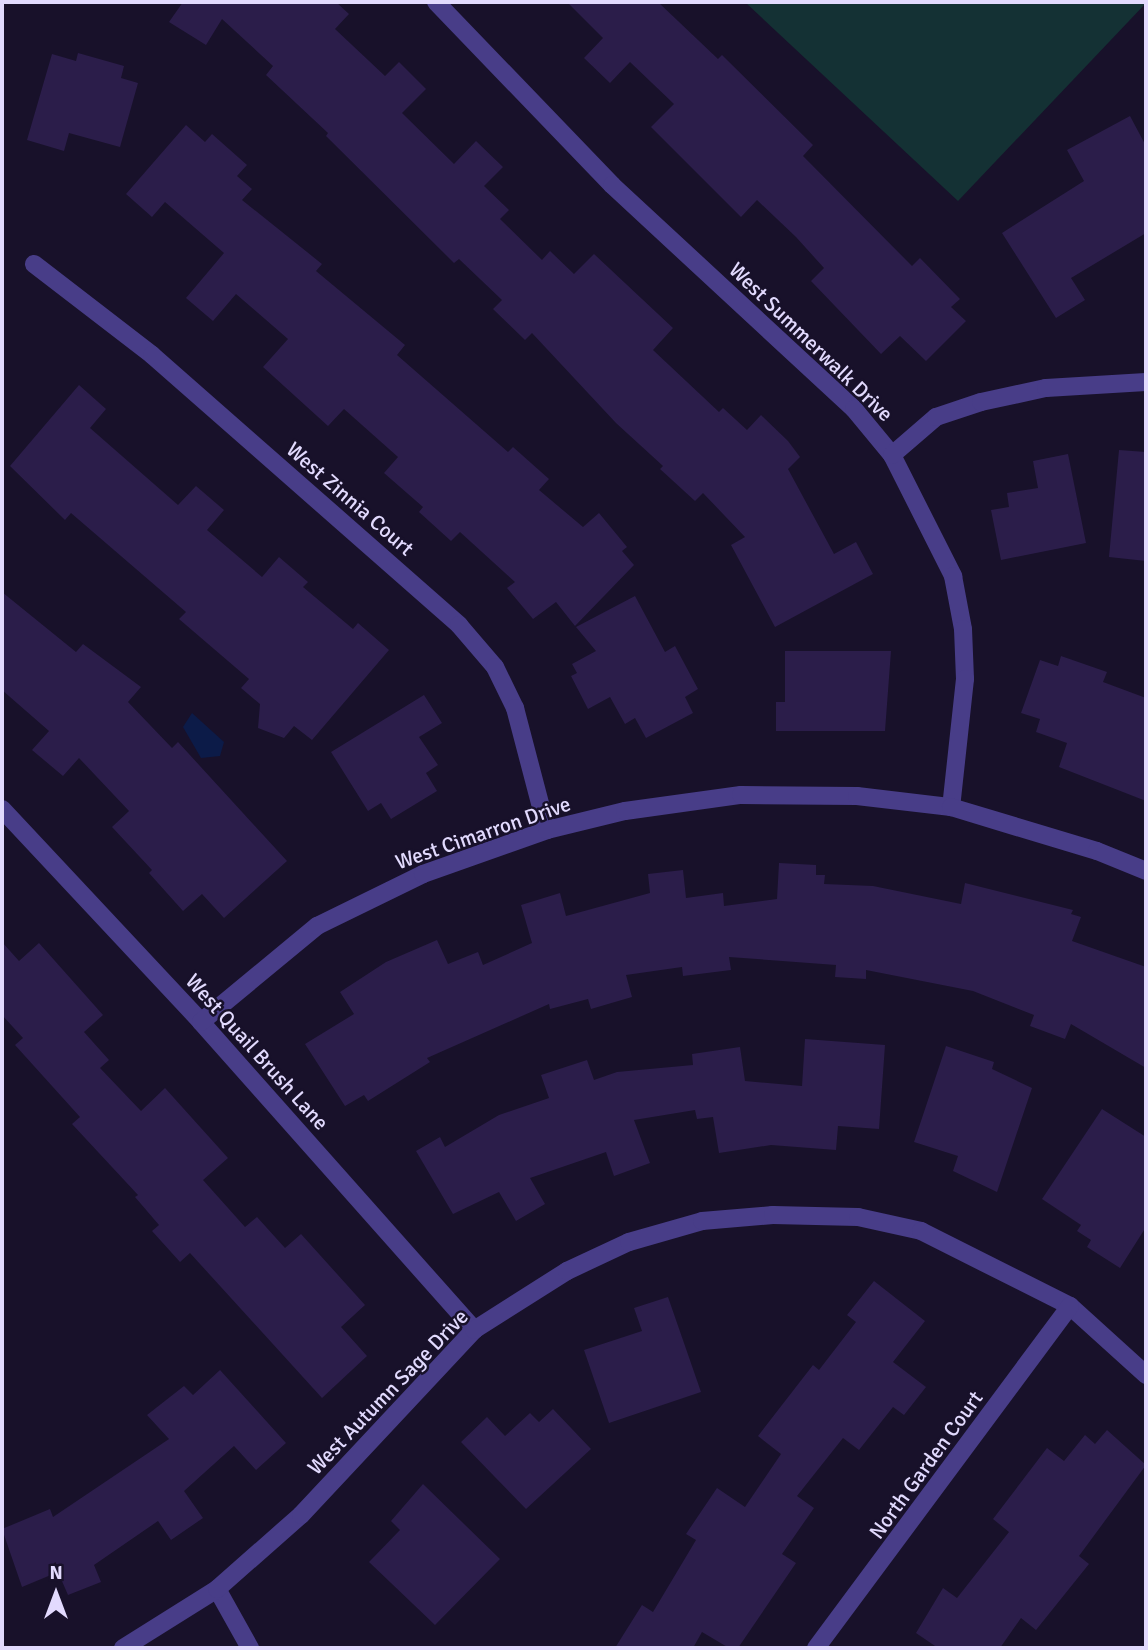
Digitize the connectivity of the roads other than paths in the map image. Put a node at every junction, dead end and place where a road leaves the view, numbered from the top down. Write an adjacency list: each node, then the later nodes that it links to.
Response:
1 (436, 2): 4 (street, West Summerwalk Drive)
2 (34, 264): 7 (street, West Zinnia Court)
3 (1146, 382): 4 (street)
4 (892, 455): 5 (street, West Summerwalk Drive)
5 (951, 807): 7 (street, West Cimarron Drive); 8 (street, West Cimarron Drive)
6 (2, 809): 9 (street, West Quail Brush Lane)
7 (547, 830): 9 (street, West Cimarron Drive)
8 (1146, 871)
9 (201, 1022): 11 (street, West Quail Brush Lane)
10 (1070, 1306): 11 (street, West Autumn Sage Drive); 12 (street, West Autumn Sage Drive); 16 (street, North Garden Court)
11 (474, 1330): 13 (street, West Autumn Sage Drive)
12 (1146, 1375)
13 (217, 1590): 14 (street, West Autumn Sage Drive); 15 (street)
14 (123, 1648)
15 (250, 1648)
16 (816, 1648)

